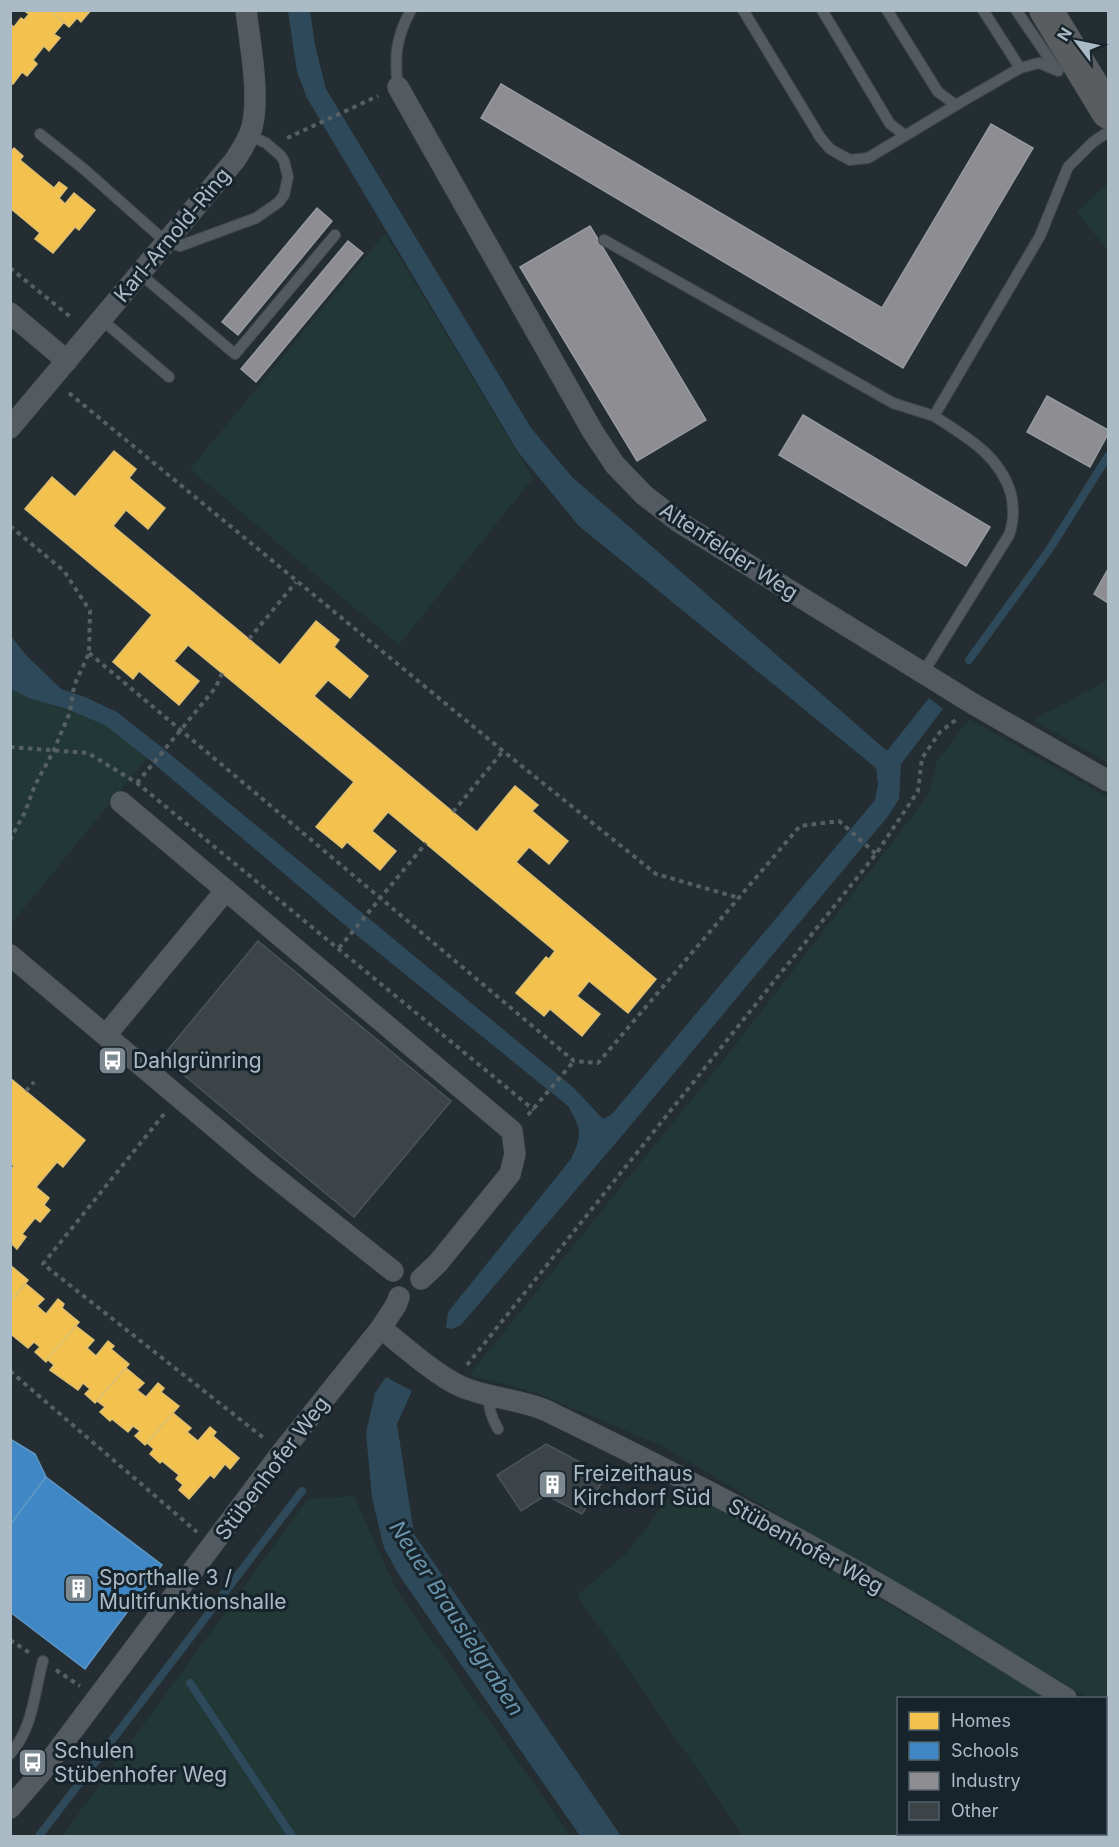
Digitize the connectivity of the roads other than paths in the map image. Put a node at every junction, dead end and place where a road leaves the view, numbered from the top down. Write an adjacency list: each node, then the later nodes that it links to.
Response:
1 (246, 10): 15 (street, Karl-Arnold-Ring)
2 (411, 10): 11 (lane, Altenfelder Weg)
3 (743, 10): 16 (lane)
4 (822, 10): 16 (lane)
5 (887, 10): 12 (lane)
6 (983, 10): 9 (lane)
7 (1016, 10): 10 (lane)
8 (1046, 10): 13 (highway)
9 (1020, 68): 10 (lane); 12 (lane)
10 (1058, 71): 13 (highway)
11 (398, 87): 27 (street, Altenfelder Weg)
12 (956, 105): 16 (lane)
13 (1107, 116): 25 (lane)
14 (40, 134): 19 (lane)
15 (249, 135): 19 (street, Karl-Arnold-Ring); 19 (lane)
16 (905, 135)
17 (336, 235): 20 (lane)
18 (603, 240): 25 (lane)
19 (166, 242): 20 (street, Karl-Arnold-Ring)
20 (139, 273): 22 (street, Karl-Arnold-Ring)
21 (10, 313): 23 (street)
22 (95, 326): 23 (street, Karl-Arnold-Ring); 24 (lane)
23 (67, 361): 26 (street, Karl-Arnold-Ring)
24 (169, 377)
25 (934, 416): 27 (lane)
26 (10, 428)
27 (923, 673): 28 (street, Altenfelder Weg)
28 (1108, 781)
29 (122, 802): 30 (street)
30 (226, 890): 32 (street); 34 (street)
31 (10, 955): 32 (street)
32 (106, 1035): 33 (street)
33 (393, 1271): 34 (street); 35 (street)
34 (421, 1279): 35 (street)
35 (399, 1297): 36 (street, Stübenhofer Weg)
36 (381, 1328): 37 (street, Stübenhofer Weg); 42 (street, Stübenhofer Weg)
37 (488, 1394): 38 (lane); 40 (street, Stübenhofer Weg)
38 (498, 1429)
39 (43, 1661): 41 (lane)
40 (1064, 1697)
41 (10, 1754)
42 (10, 1808)

